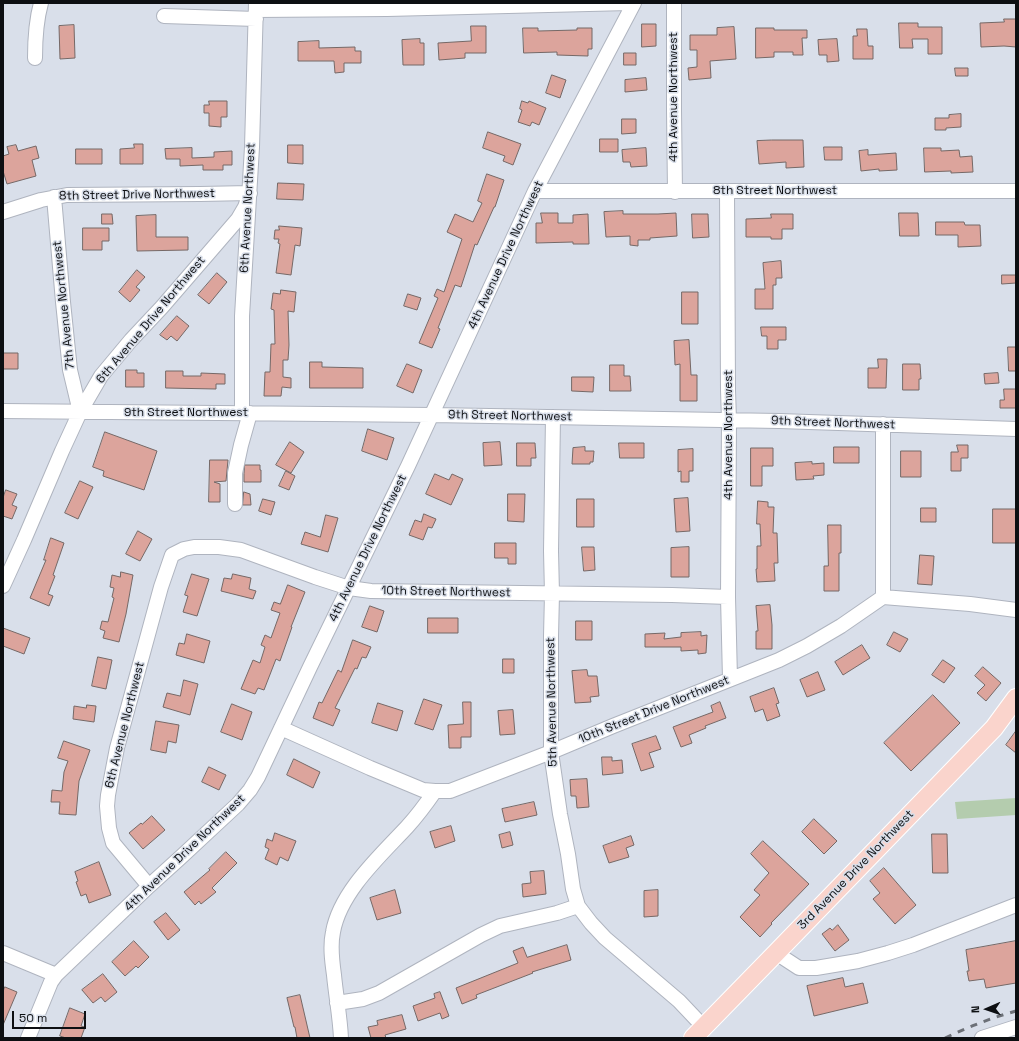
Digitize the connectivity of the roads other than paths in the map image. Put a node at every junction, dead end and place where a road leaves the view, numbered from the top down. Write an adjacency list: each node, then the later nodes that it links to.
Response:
1 (41, 3): 8 (street)
2 (629, 3): 5 (street)
3 (634, 3): 9 (street, 4th Avenue Drive Northwest)
4 (674, 3): 12 (street, 4th Avenue Northwest)
5 (371, 6): 6 (street)
6 (256, 10): 7 (street); 13 (street, 6th Avenue Northwest)
7 (164, 16)
8 (35, 58)
9 (535, 191): 12 (street, 8th Street Northwest); 19 (street, 4th Avenue Drive Northwest)
10 (727, 191): 11 (street, 8th Street Northwest); 12 (street, 8th Street Northwest); 21 (street, 4th Avenue Northwest)
11 (1016, 191)
12 (675, 192)
13 (250, 193): 14 (street, 8th Street Drive Northwest); 17 (street, 6th Avenue Drive Northwest); 18 (street, 6th Avenue Northwest)
14 (54, 197): 15 (street, 8th Street Drive Northwest); 17 (street, 7th Avenue Northwest)
15 (3, 212)
16 (3, 411): 17 (street, 9th Street Northwest)
17 (80, 412): 18 (street, 9th Street Northwest); 26 (street, 6th Avenue Drive Northwest)
18 (246, 413): 19 (street, 9th Street Northwest); 24 (street, 6th Avenue Northwest)
19 (432, 415): 20 (street, 9th Street Northwest); 27 (street, 4th Avenue Drive Northwest)
20 (553, 417): 21 (street, 9th Street Northwest); 28 (street, 5th Avenue Northwest)
21 (730, 420): 22 (street, 9th Street Northwest); 29 (street, 4th Avenue Northwest)
22 (883, 424): 23 (street, 9th Street Northwest); 30 (street)
23 (1016, 430)
24 (235, 504)
25 (172, 555): 27 (street, 10th Street Northwest); 37 (street, 6th Avenue Northwest)
26 (3, 586)
27 (349, 588): 28 (street, 10th Street Northwest); 34 (street, 4th Avenue Drive Northwest)
28 (552, 594): 29 (street, 10th Street Northwest); 35 (street, 5th Avenue Northwest)
29 (728, 597): 32 (street, 4th Avenue Northwest)
30 (883, 597): 31 (street); 32 (street, 10th Street Drive Northwest)
31 (1016, 610)
32 (730, 679): 35 (street, 10th Street Drive Northwest)
33 (1016, 698): 41 (main road, 3rd Avenue Drive Northwest)
34 (281, 728): 36 (street, 10th Street Drive Northwest); 37 (street, 4th Avenue Drive Northwest)
35 (551, 752): 36 (street, 10th Street Drive Northwest); 39 (street, 5th Avenue Northwest)
36 (435, 791): 43 (street)
37 (149, 886): 42 (street, 4th Avenue Drive Northwest)
38 (1016, 905): 41 (street)
39 (578, 906): 43 (street); 45 (street, 5th Avenue Northwest)
40 (3, 953): 42 (street)
41 (776, 953): 45 (main road, 3rd Avenue Drive Northwest)
42 (56, 974): 46 (street, 4th Avenue Drive Northwest)
43 (337, 1003): 47 (street)
44 (1016, 1027): 48 (street)
45 (698, 1032)
46 (28, 1038)
47 (341, 1038)
48 (982, 1038)

